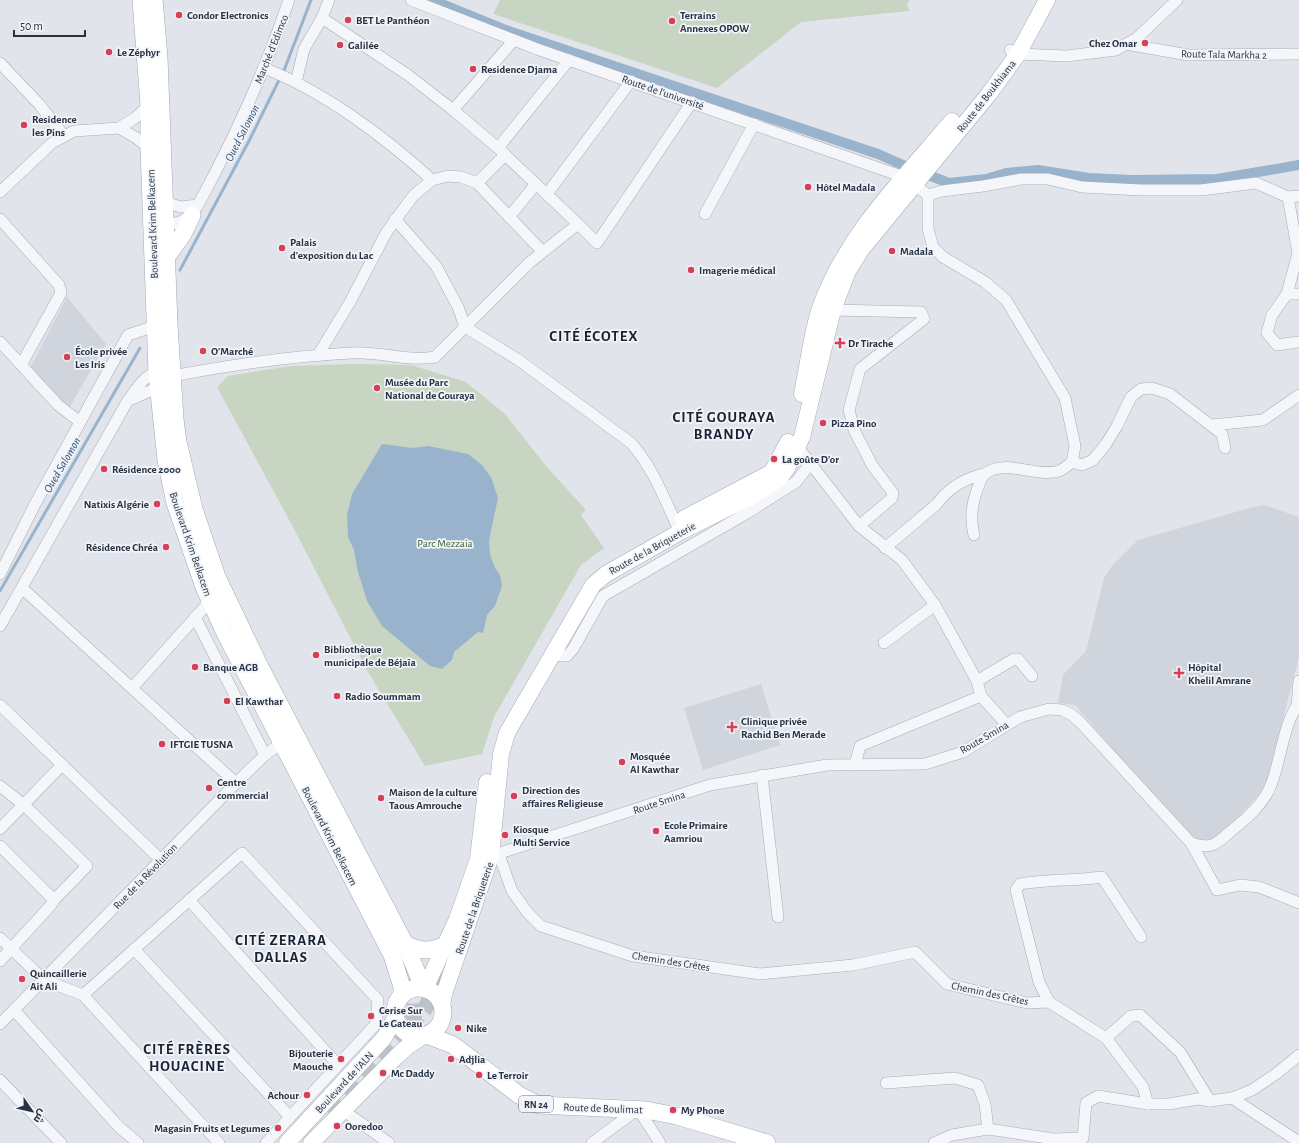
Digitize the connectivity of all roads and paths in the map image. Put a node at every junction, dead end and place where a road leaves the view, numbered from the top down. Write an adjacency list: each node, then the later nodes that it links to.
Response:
1 (141, 0): 20 (main road, Boulevard Krim Belkacem)
2 (154, 0): 35 (main road, Boulevard Krim Belkacem)
3 (289, 0): 16 (street, Marché d'Edimco)
4 (329, 0): 9 (street)
5 (411, 0): 10 (street, Route de l'université)
6 (1035, 0): 12 (street, Route de Boukhiama)
7 (1046, 0): 12 (street, Route de Boukhiama)
8 (1177, 0): 11 (street)
9 (322, 18): 17 (street); 21 (street)
10 (514, 40): 14 (street, Route de l'université); 21 (street)
11 (1126, 44): 12 (street); 13 (street, Route Tala Markha 2)
12 (1014, 52): 28 (street, Route de Boukhiama)
13 (1299, 54)
14 (570, 60): 18 (street, Route de l'université); 26 (street)
15 (0, 63): 24 (street)
16 (266, 69): 17 (street); 36 (street, Marché d'Edimco)
17 (294, 81): 27 (street)
18 (631, 81): 19 (street, Route de l'université); 32 (street)
19 (692, 102): 22 (street, Route de l'université); 42 (street)
20 (149, 105): 23 (street); 25 (main road, Boulevard Krim Belkacem)
21 (453, 110): 26 (street)
22 (754, 124): 28 (street, Route de l'université); 37 (street)
23 (119, 128): 24 (street); 25 (street)
24 (64, 136): 31 (street)
25 (149, 148): 41 (main road, Boulevard Krim Belkacem)
26 (501, 152): 29 (street); 30 (street)
27 (432, 180): 29 (street); 40 (street)
28 (909, 180): 33 (street, Route de l'université); 48 (street, Route de la Briqueterie); 65 (street, Route de la Briqueterie)
29 (477, 183): 38 (street)
30 (536, 184): 32 (street); 38 (street)
31 (0, 192)
32 (547, 194): 42 (street)
33 (928, 195): 34 (street); 61 (street)
34 (1294, 197): 44 (street)
35 (164, 202): 36 (street); 41 (main road, Boulevard Krim Belkacem)
36 (195, 210): 41 (street); 45 (main road)
37 (705, 214)
38 (509, 217): 43 (street)
39 (0, 219): 54 (street)
40 (395, 219): 50 (street); 53 (street)
41 (158, 222): 45 (main road, Boulevard Krim Belkacem); 49 (main road, Boulevard Krim Belkacem)
42 (578, 224): 43 (street)
43 (542, 252): 50 (street)
44 (1299, 253): 46 (street)
45 (166, 258): 55 (main road, Boulevard Krim Belkacem)
46 (1287, 294): 47 (street); 52 (street)
47 (1299, 294)
48 (833, 310): 59 (street, Route de la Briqueterie); 64 (street)
49 (155, 326): 55 (main road, Boulevard Krim Belkacem); 57 (street)
50 (465, 327): 53 (street); 65 (street)
51 (0, 342): 54 (street)
52 (1299, 342)
53 (318, 355): 55 (street)
54 (21, 364): 57 (street)
55 (163, 379): 70 (street); 71 (main road, Boulevard Krim Belkacem); 84 (main road, Boulevard Krim Belkacem)
56 (1299, 395): 58 (street)
57 (80, 422): 68 (street)
58 (1212, 425): 60 (street); 61 (street)
59 (797, 446): 62 (street); 65 (street, Route de la Briqueterie)
60 (1225, 448)
61 (1072, 462): 63 (street)
62 (810, 464): 64 (street); 69 (street)
63 (983, 474): 66 (street); 67 (street)
64 (859, 526): 67 (street)
65 (678, 527): 69 (street, Route de la Briqueterie)
66 (974, 535)
67 (885, 548): 72 (street)
68 (0, 574)
69 (594, 587): 95 (street, Route de la Briqueterie); 104 (street, Route de la Briqueterie)
70 (22, 588): 74 (street); 79 (street)
71 (210, 601): 73 (street); 84 (main road, Boulevard Krim Belkacem)
72 (935, 605): 75 (street); 77 (street)
73 (195, 617): 79 (street); 85 (street)
74 (0, 626)
75 (884, 643)
76 (1032, 676): 77 (street)
77 (976, 681): 80 (street)
78 (1299, 681): 82 (street)
79 (132, 688): 89 (street)
80 (981, 696): 83 (street); 87 (street)
81 (0, 705): 86 (street)
82 (1298, 705): 93 (street)
83 (1006, 724): 87 (street, Route Smina); 93 (street, Route Smina)
84 (288, 738): 85 (street, Rue de la Révolution); 103 (main road, Boulevard Krim Belkacem); 111 (main road, Boulevard Krim Belkacem)
85 (265, 755): 89 (street, Rue de la Révolution)
86 (62, 765): 91 (street); 96 (street)
87 (855, 765): 88 (street, Route Smina)
88 (762, 775): 95 (street, Route Smina); 100 (street)
89 (236, 783): 96 (street, Rue de la Révolution)
90 (0, 786): 91 (street)
91 (24, 804): 92 (street); 97 (street)
92 (0, 829)
93 (1191, 842): 99 (street, Route Smina)
94 (0, 846): 97 (street)
95 (495, 856): 112 (street, Chemin des Crêtes); 114 (street, Route de la Briqueterie)
96 (161, 860): 108 (street, Rue de la Révolution)
97 (54, 900): 105 (street)
98 (189, 900): 106 (street); 121 (street); 121 (street)
99 (1299, 903)
100 (778, 917)
101 (1141, 937): 112 (street)
102 (0, 938): 105 (street)
103 (405, 944): 104 (main road); 109 (main road, Boulevard Krim Belkacem)
104 (447, 944): 109 (street, Route de la Briqueterie)
105 (12, 949): 107 (street); 108 (street)
106 (134, 949): 110 (street); 129 (street)
107 (0, 961)
108 (44, 980): 110 (street); 113 (street, Rue de la Révolution)
109 (424, 989): 111 (main road); 114 (main road)
110 (83, 995): 134 (street)
111 (402, 995): 115 (main road)
112 (1049, 1002): 118 (street)
113 (14, 1010): 116 (street, Rue de la Révolution); 133 (street)
114 (442, 1013): 117 (main road); 119 (main road, Route de Boulimat / RN 24)
115 (395, 1018): 117 (main road); 136 (street, Boulevard de l'ALN)
116 (0, 1024)
117 (425, 1036): 119 (main road, Route de Boulimat / RN 24); 128 (street, Boulevard de l'ALN)
118 (1106, 1038): 125 (street); 126 (street)
119 (454, 1045): 127 (main road, Route de Boulimat / RN 24)
120 (1299, 1055): 124 (street)
121 (338, 1065): 129 (street)
122 (0, 1080): 132 (street)
123 (886, 1083): 130 (street)
124 (1232, 1098): 125 (street); 131 (street)
125 (1210, 1101): 126 (street)
126 (1148, 1104): 130 (street)
127 (638, 1109): 139 (street); 140 (street); 141 (main road, Route de Boulimat / RN 24)
128 (344, 1111): 137 (street, Boulevard de l'ALN); 138 (street)
129 (290, 1117): 135 (street)
130 (988, 1129): 142 (street)
131 (1299, 1142)
132 (61, 1143)
133 (138, 1143)
134 (219, 1143)
135 (266, 1143)
136 (287, 1143)
137 (311, 1143)
138 (390, 1143)
139 (592, 1143)
140 (660, 1143)
141 (767, 1143)
142 (934, 1143)

